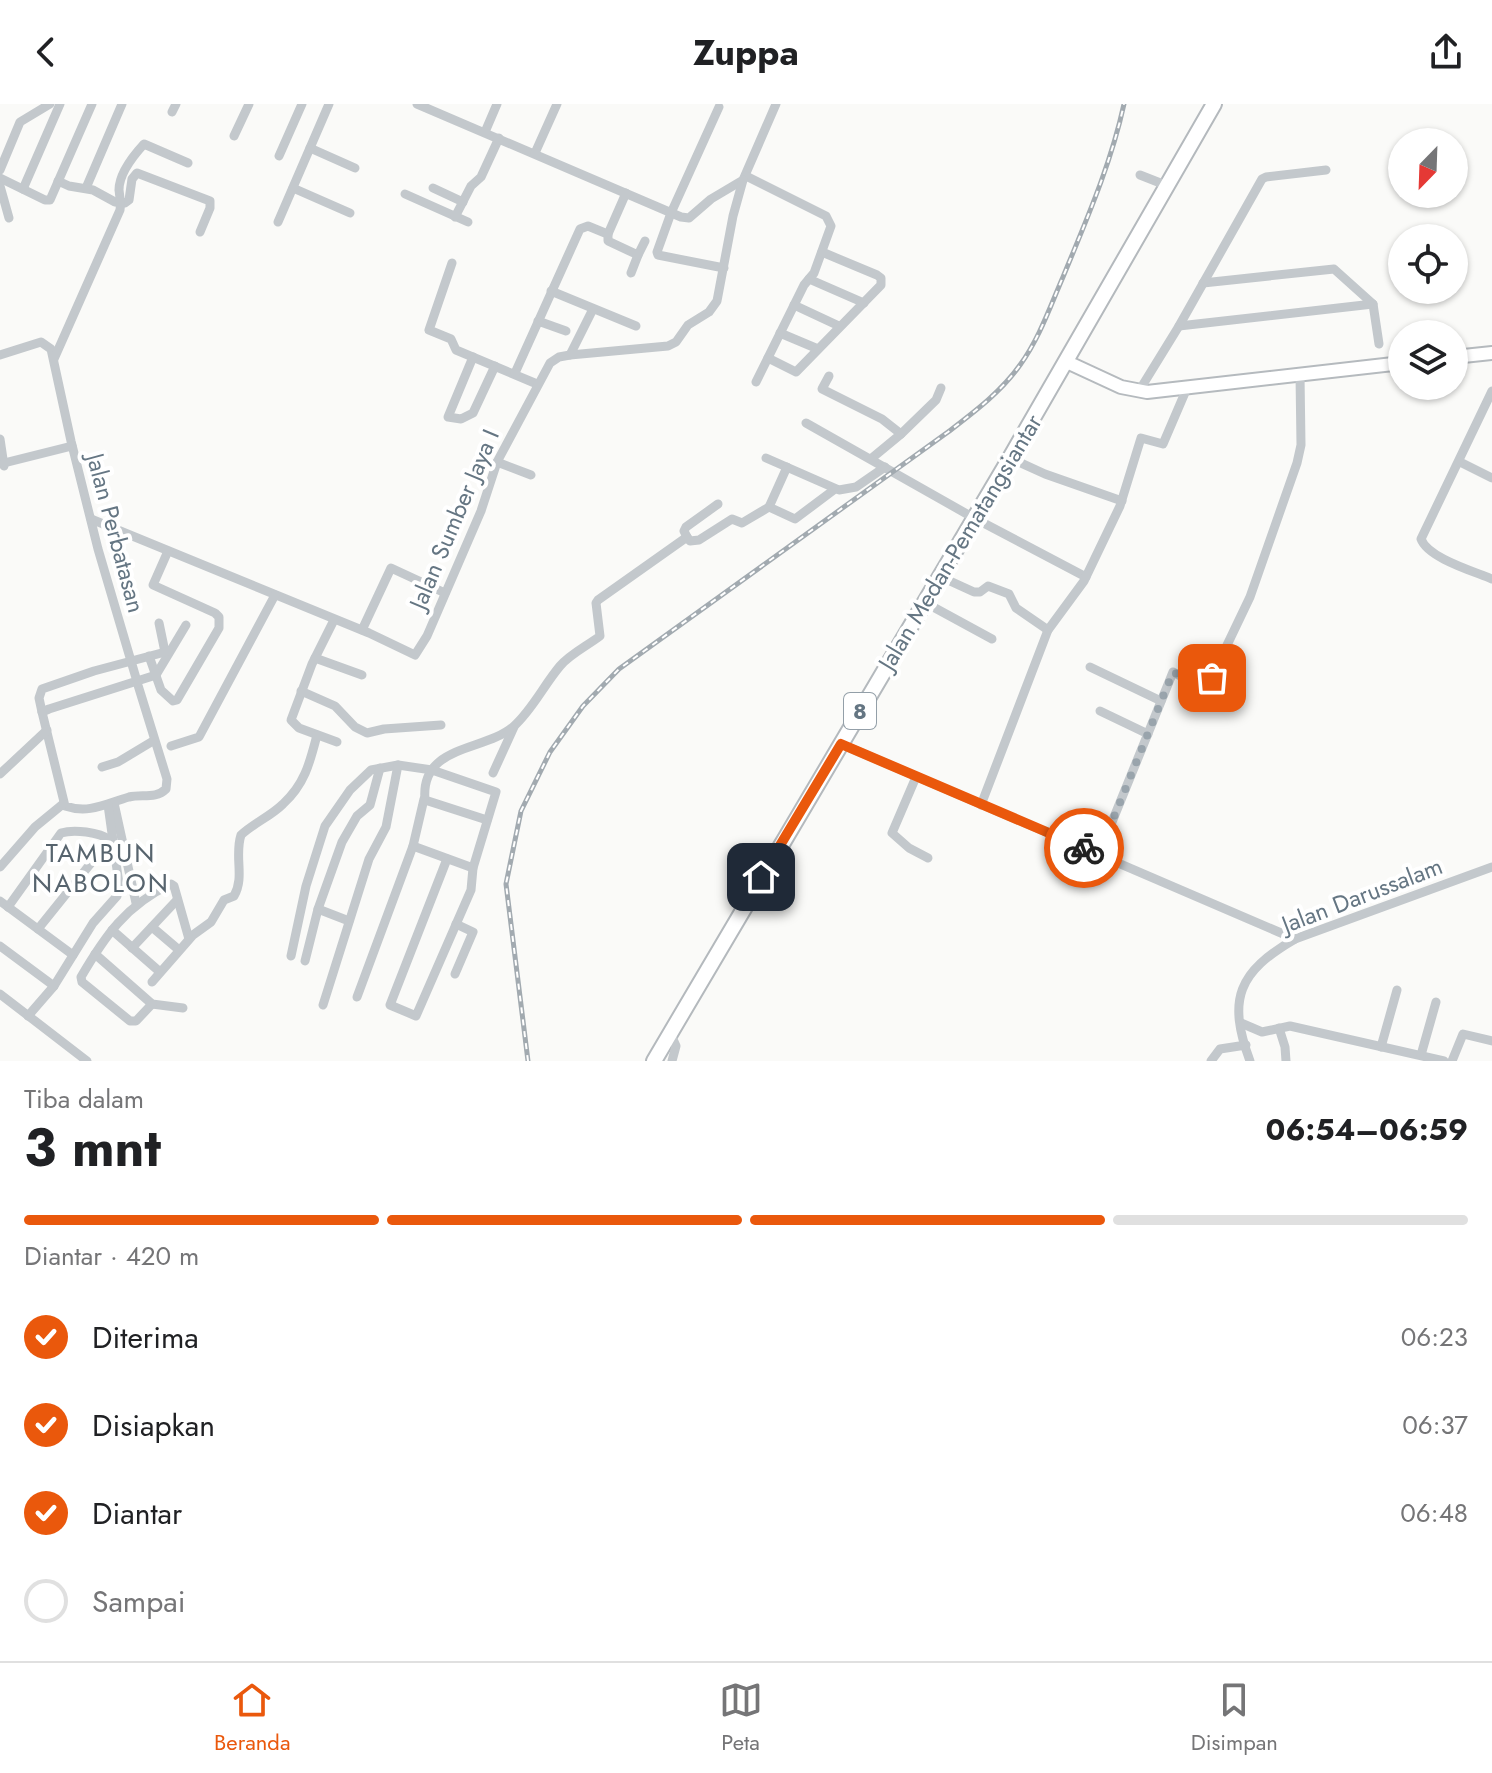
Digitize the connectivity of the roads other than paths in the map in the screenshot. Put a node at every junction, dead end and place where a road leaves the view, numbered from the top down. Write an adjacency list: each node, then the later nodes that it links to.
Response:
1 (50, 104): 22 (street)
2 (60, 104): 33 (street)
3 (92, 104): 27 (street)
4 (122, 104): 30 (street)
5 (249, 104): 15 (street)
6 (302, 104): 19 (street)
7 (329, 104): 17 (street)
8 (417, 104): 14 (street)
9 (497, 104): 14 (street)
10 (557, 104): 18 (street)
11 (776, 104): 26 (street)
12 (1214, 104): 29 (highway, Jalan Medan-Pematangsiantar / 8)
13 (719, 107): 39 (street)
14 (485, 132): 16 (street)
15 (234, 136)
16 (499, 138): 18 (street); 36 (street)
17 (310, 148): 21 (street); 31 (street)
18 (535, 153): 34 (street)
19 (279, 156)
20 (188, 163): 37 (street)
21 (355, 168)
22 (0, 170)
23 (1326, 170): 53 (street)
24 (1140, 175): 29 (street)
25 (0, 178): 33 (street)
26 (744, 178): 39 (street); 47 (street); 50 (street)
27 (58, 181): 30 (street); 33 (street)
28 (0, 186): 41 (street)
29 (1168, 186): 74 (highway, Jalan Medan-Pematangsiantar / 8)
30 (86, 188): 37 (street)
31 (293, 188): 38 (street); 42 (street)
32 (433, 188): 36 (street)
33 (23, 189)
34 (626, 193): 39 (street); 45 (street)
35 (405, 194): 40 (street)
36 (463, 202): 40 (street)
37 (121, 203): 44 (street); 73 (street)
38 (350, 213)
39 (671, 213): 50 (street)
40 (455, 217): 43 (street)
41 (9, 218)
42 (278, 222)
43 (468, 222)
44 (200, 232)
45 (608, 234): 48 (street); 54 (street)
46 (645, 241): 48 (street)
47 (822, 252): 52 (street); 55 (street)
48 (638, 255): 51 (street)
49 (452, 263): 71 (street)
50 (724, 268): 69 (street)
51 (631, 273)
52 (809, 279): 55 (street); 57 (street)
53 (1203, 283): 56 (street); 62 (street)
54 (551, 291): 58 (street); 59 (street)
55 (864, 303): 61 (street)
56 (1373, 304): 62 (street); 65 (street)
57 (794, 305): 61 (street); 64 (street)
58 (593, 309): 60 (street); 69 (street)
59 (538, 321): 63 (street); 77 (street)
60 (636, 326)
61 (839, 326): 66 (street)
62 (1179, 326): 84 (street)
63 (566, 331)
64 (780, 333): 66 (street); 72 (street)
65 (1379, 344)
66 (818, 349): 72 (street)
67 (1492, 353): 70 (main road)
68 (0, 355): 73 (street)
69 (570, 355): 81 (street, Jalan Sumber Jaya I)
70 (1468, 356)
71 (473, 357): 76 (street); 76 (street)
72 (768, 358): 80 (street)
73 (54, 359): 89 (street, Jalan Perbatasan)
74 (1067, 362): 84 (main road); 92 (highway, Jalan Medan-Pematangsiantar / 8)
75 (1388, 365): 78 (main road)
76 (495, 366): 77 (street)
77 (515, 373): 81 (street)
78 (1300, 375): 83 (main road); 128 (street)
79 (829, 376): 87 (street)
80 (756, 382)
81 (537, 384): 93 (street, Jalan Sumber Jaya I)
82 (941, 388): 87 (street)
83 (1187, 388): 84 (main road); 100 (street)
84 (1139, 391)
85 (1492, 391): 94 (street)
86 (806, 423): 91 (street)
87 (901, 434): 91 (street)
88 (0, 439): 89 (street)
89 (72, 446): 104 (street, Jalan Perbatasan)
90 (766, 458): 95 (street)
91 (872, 458): 96 (street)
92 (1010, 458): 100 (street); 103 (highway, Jalan Medan-Pematangsiantar / 8)
93 (497, 462): 97 (street); 110 (street, Jalan Sumber Jaya I)
94 (1460, 462): 98 (street); 109 (street)
95 (787, 467): 99 (street); 102 (street)
96 (885, 467): 99 (street); 103 (street)
97 (531, 475)
98 (1492, 478)
99 (835, 489): 102 (street)
100 (1122, 501): 108 (street)
101 (718, 504): 105 (street)
102 (769, 507): 105 (street)
103 (974, 518): 107 (highway, Jalan Medan-Pematangsiantar / 8); 108 (street)
104 (91, 519): 106 (street, Jalan Sumber Jaya I); 122 (street, Jalan Perbatasan)
105 (687, 537): 132 (street)
106 (168, 551): 111 (street, Jalan Sumber Jaya I); 124 (street)
107 (939, 576): 112 (highway, Jalan Medan-Pematangsiantar / 8); 117 (street)
108 (1086, 577): 117 (street)
109 (1492, 579)
110 (445, 593): 116 (street, Jalan Sumber Jaya I); 116 (street)
111 (275, 595): 113 (street, Jalan Sumber Jaya I); 139 (street)
112 (924, 602): 118 (street); 138 (highway, Jalan Medan-Pematangsiantar / 8)
113 (334, 620): 116 (street, Jalan Sumber Jaya I); 121 (street)
114 (159, 623): 119 (street)
115 (186, 625): 119 (street)
116 (362, 630)
117 (1048, 630): 150 (street)
118 (992, 639)
119 (167, 651): 120 (street); 124 (street)
120 (149, 656): 122 (street); 124 (street)
121 (315, 658): 125 (street); 127 (street)
122 (131, 661): 126 (street, Jalan Perbatasan); 130 (street)
123 (1090, 667): 128 (street)
124 (156, 675): 126 (street)
125 (362, 675)
126 (137, 682): 130 (street); 136 (street, Jalan Perbatasan)
127 (301, 691): 131 (street); 135 (street)
128 (1161, 701): 134 (street)
129 (1100, 711): 134 (street)
130 (42, 712): 133 (street)
131 (441, 725)
132 (514, 727): 143 (street); 144 (street)
133 (47, 730): 145 (street); 148 (street)
134 (1148, 734): 154 (street)
135 (317, 735): 137 (street); 171 (street)
136 (153, 741): 141 (street); 149 (street, Jalan Perbatasan)
137 (337, 742)
138 (841, 744): 146 (street); 194 (highway, Jalan Medan-Pematangsiantar / 8)
139 (171, 746)
140 (398, 765): 142 (street); 143 (street); 164 (street)
141 (102, 767)
142 (380, 768): 163 (street); 178 (street)
143 (432, 770): 147 (street); 151 (street)
144 (493, 773)
145 (0, 774)
146 (916, 777): 150 (street); 155 (street)
147 (424, 799): 151 (street); 153 (street)
148 (63, 804): 149 (street); 157 (street)
149 (111, 804): 152 (street); 161 (street)
150 (981, 805): 154 (street)
151 (487, 820): 159 (street)
152 (111, 839): 162 (street); 168 (street); 177 (street)
153 (413, 846): 156 (street); 186 (street)
154 (1099, 854): 172 (street)
155 (928, 858)
156 (447, 859): 159 (street); 166 (street)
157 (0, 867)
158 (1492, 867): 172 (street, Jalan Darussalam)
159 (473, 868): 166 (street)
160 (177, 900): 161 (street); 167 (street); 171 (street)
161 (136, 903): 169 (street)
162 (4, 904): 168 (street)
163 (318, 909): 164 (street); 179 (street)
164 (349, 921): 189 (street)
165 (478, 921): 170 (street)
166 (456, 924): 170 (street)
167 (152, 927): 174 (street); 175 (street)
168 (38, 929): 177 (street)
169 (112, 930): 174 (street); 176 (street)
170 (473, 932): 181 (street)
171 (189, 939): 175 (street)
172 (1295, 939): 192 (street, Jalan Darussalam)
173 (0, 946): 183 (street)
174 (132, 948): 180 (street)
175 (179, 950): 180 (street)
176 (95, 954): 188 (street); 188 (street)
177 (73, 955): 183 (street)
178 (291, 956)
179 (305, 961)
180 (160, 972): 182 (street)
181 (455, 974)
182 (152, 982)
183 (54, 986): 191 (street)
184 (1397, 990): 197 (street)
185 (0, 994): 191 (street)
186 (357, 997)
187 (1436, 1002): 198 (street)
188 (152, 1004): 190 (street)
189 (323, 1005)
190 (183, 1008)
191 (28, 1016): 199 (street)
192 (1241, 1023): 193 (street); 196 (street, Jalan Darussalam)
193 (1279, 1028): 197 (street); 204 (street)
194 (670, 1033): 200 (highway, Jalan Medan-Pematangsiantar / 8); 201 (street)
195 (1492, 1041): 206 (street)
196 (1246, 1045): 202 (street); 203 (street, Jalan Darussalam)
197 (1381, 1047): 198 (street)
198 (1421, 1055): 205 (street)
199 (87, 1061)
200 (654, 1061)
201 (672, 1061)
202 (1211, 1061)
203 (1250, 1061)
204 (1286, 1061)
205 (1444, 1061)
206 (1452, 1061)

